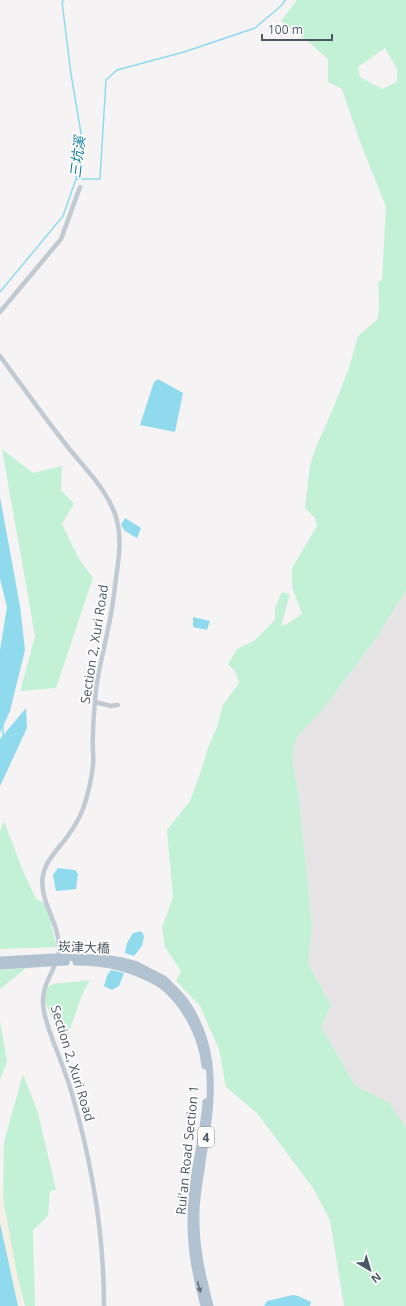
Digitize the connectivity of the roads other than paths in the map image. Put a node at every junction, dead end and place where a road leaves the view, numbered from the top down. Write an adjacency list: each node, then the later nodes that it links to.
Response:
1 (80, 187): 2 (street)
2 (0, 312)
3 (0, 356): 4 (street, Section 2, Xuri Road)
4 (95, 702): 5 (street); 9 (street, Section 2, Xuri Road)
5 (118, 705)
6 (0, 960): 8 (main road, 崁津大橋 / 4, bridge)
7 (0, 966): 8 (main road, 崁津大橋 / 4, bridge)
8 (162, 982): 10 (main road, Rui'an Road Section 1 / 4, one-way to 10); 11 (main road, Rui'an Road Section 1 / 4)
9 (104, 1306)
10 (204, 1306)
11 (210, 1306)

